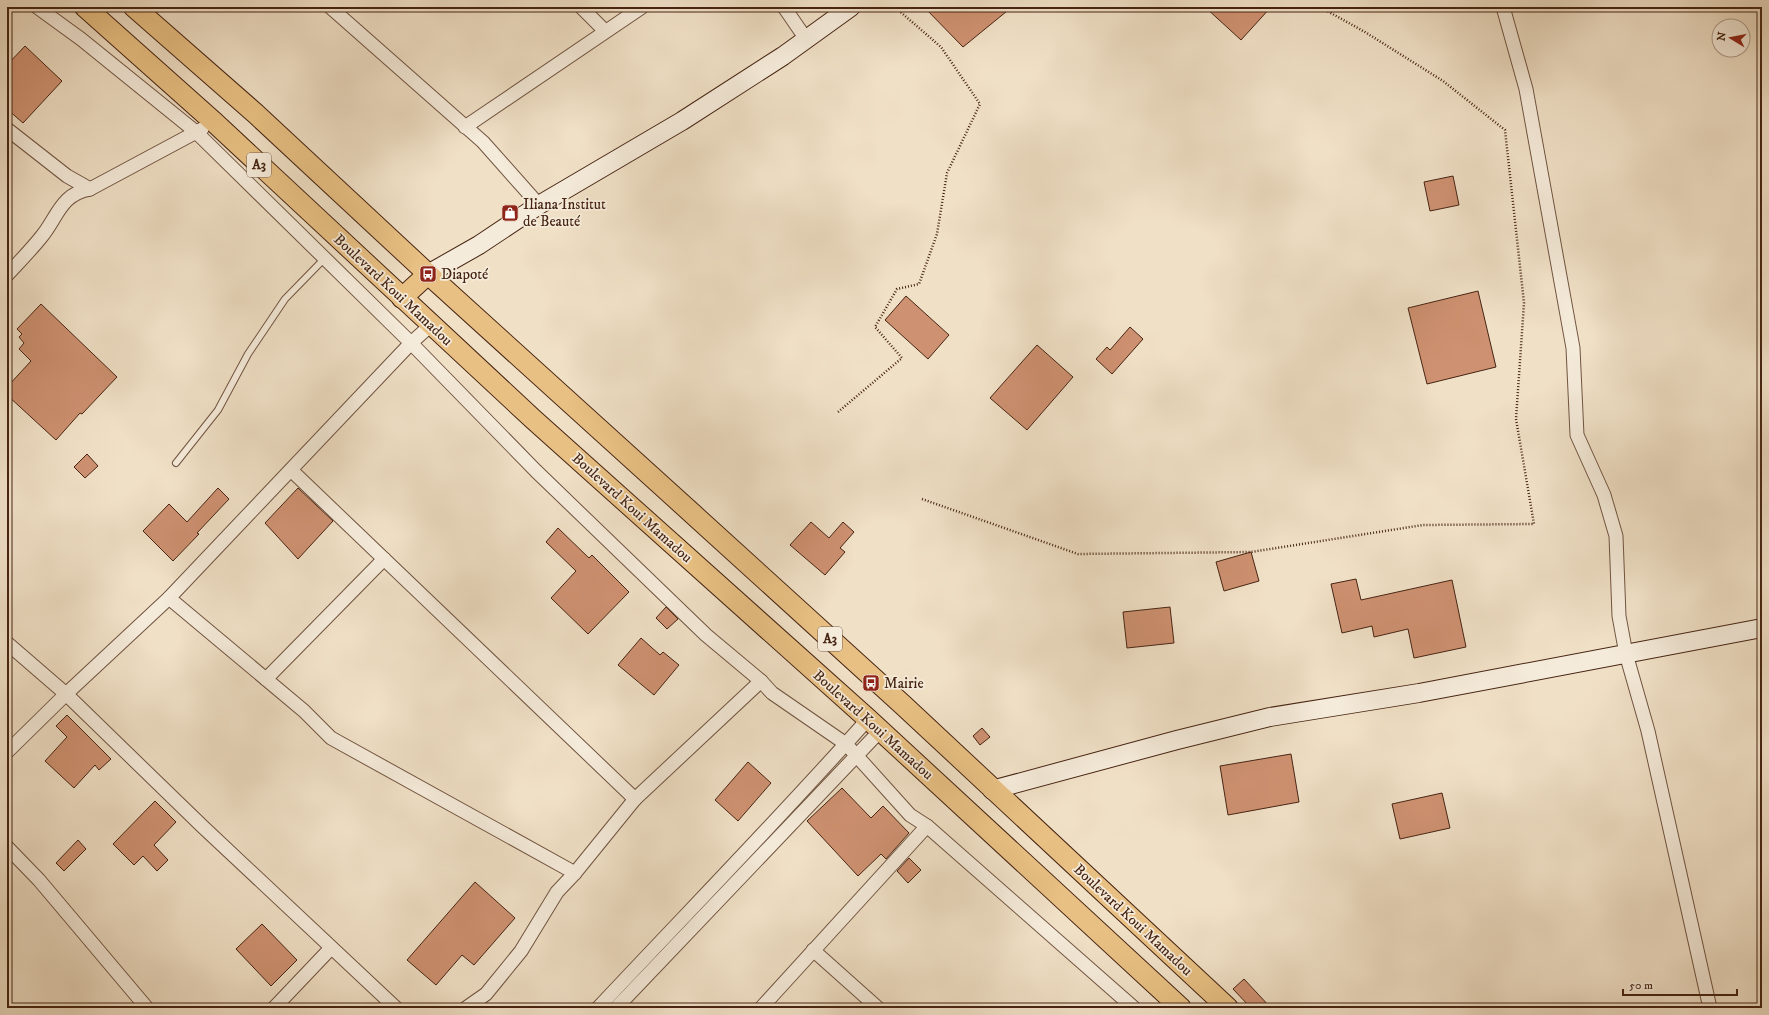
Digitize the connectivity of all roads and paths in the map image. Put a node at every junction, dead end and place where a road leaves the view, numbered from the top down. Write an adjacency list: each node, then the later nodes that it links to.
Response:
1 (37, 7): 17 (street)
2 (85, 7): 14 (main road, Boulevard Koui Mamadou / A3)
3 (134, 7): 21 (main road, Boulevard Koui Mamadou / A3)
4 (330, 7): 15 (street)
5 (581, 7): 12 (street)
6 (642, 7): 12 (street)
7 (784, 7): 13 (street)
8 (851, 7): 13 (street)
9 (898, 7): 26 (path)
10 (1320, 7): 29 (path)
11 (1503, 7): 34 (street)
12 (605, 31): 15 (street)
13 (806, 39): 19 (street)
14 (214, 122): 17 (street); 23 (main road, Boulevard Koui Mamadou / A3)
15 (465, 127): 19 (street)
16 (7, 129): 18 (street)
17 (196, 132): 18 (street); 20 (street)
18 (90, 189): 22 (street)
19 (539, 205): 21 (street)
20 (324, 258): 25 (street); 27 (lane)
21 (428, 274): 23 (main road); 42 (main road, Boulevard Koui Mamadou / A3)
22 (7, 275)
23 (402, 298): 24 (main road, Boulevard Koui Mamadou / A3)
24 (431, 325): 25 (street); 38 (main road, Boulevard Koui Mamadou / A3)
25 (410, 343): 28 (street); 36 (street)
26 (838, 412)
27 (176, 463)
28 (291, 470): 30 (street); 31 (street)
29 (922, 499)
30 (384, 558): 35 (street); 43 (street)
31 (169, 598): 35 (street); 37 (street)
32 (1762, 628): 34 (street)
33 (7, 643): 37 (street)
34 (1626, 654): 42 (street); 60 (street)
35 (266, 679): 46 (street)
36 (761, 681): 39 (street); 43 (street)
37 (66, 694): 40 (street); 47 (street)
38 (874, 725): 39 (street); 41 (street); 58 (main road, Boulevard Koui Mamadou / A3)
39 (846, 744): 41 (street); 53 (street)
40 (7, 752)
41 (857, 755): 44 (street); 54 (street)
42 (992, 790): 59 (main road, Boulevard Koui Mamadou / A3)
43 (635, 799): 46 (street)
44 (927, 826): 48 (street); 57 (street)
45 (7, 847): 49 (street)
46 (575, 873): 52 (street)
47 (332, 948): 50 (street); 51 (street)
48 (813, 950): 55 (street); 56 (street)
49 (147, 1008)
50 (274, 1008)
51 (396, 1008)
52 (466, 1008)
53 (598, 1008)
54 (616, 1008)
55 (760, 1008)
56 (878, 1008)
57 (1134, 1008)
58 (1181, 1008)
59 (1228, 1008)
60 (1710, 1008)

